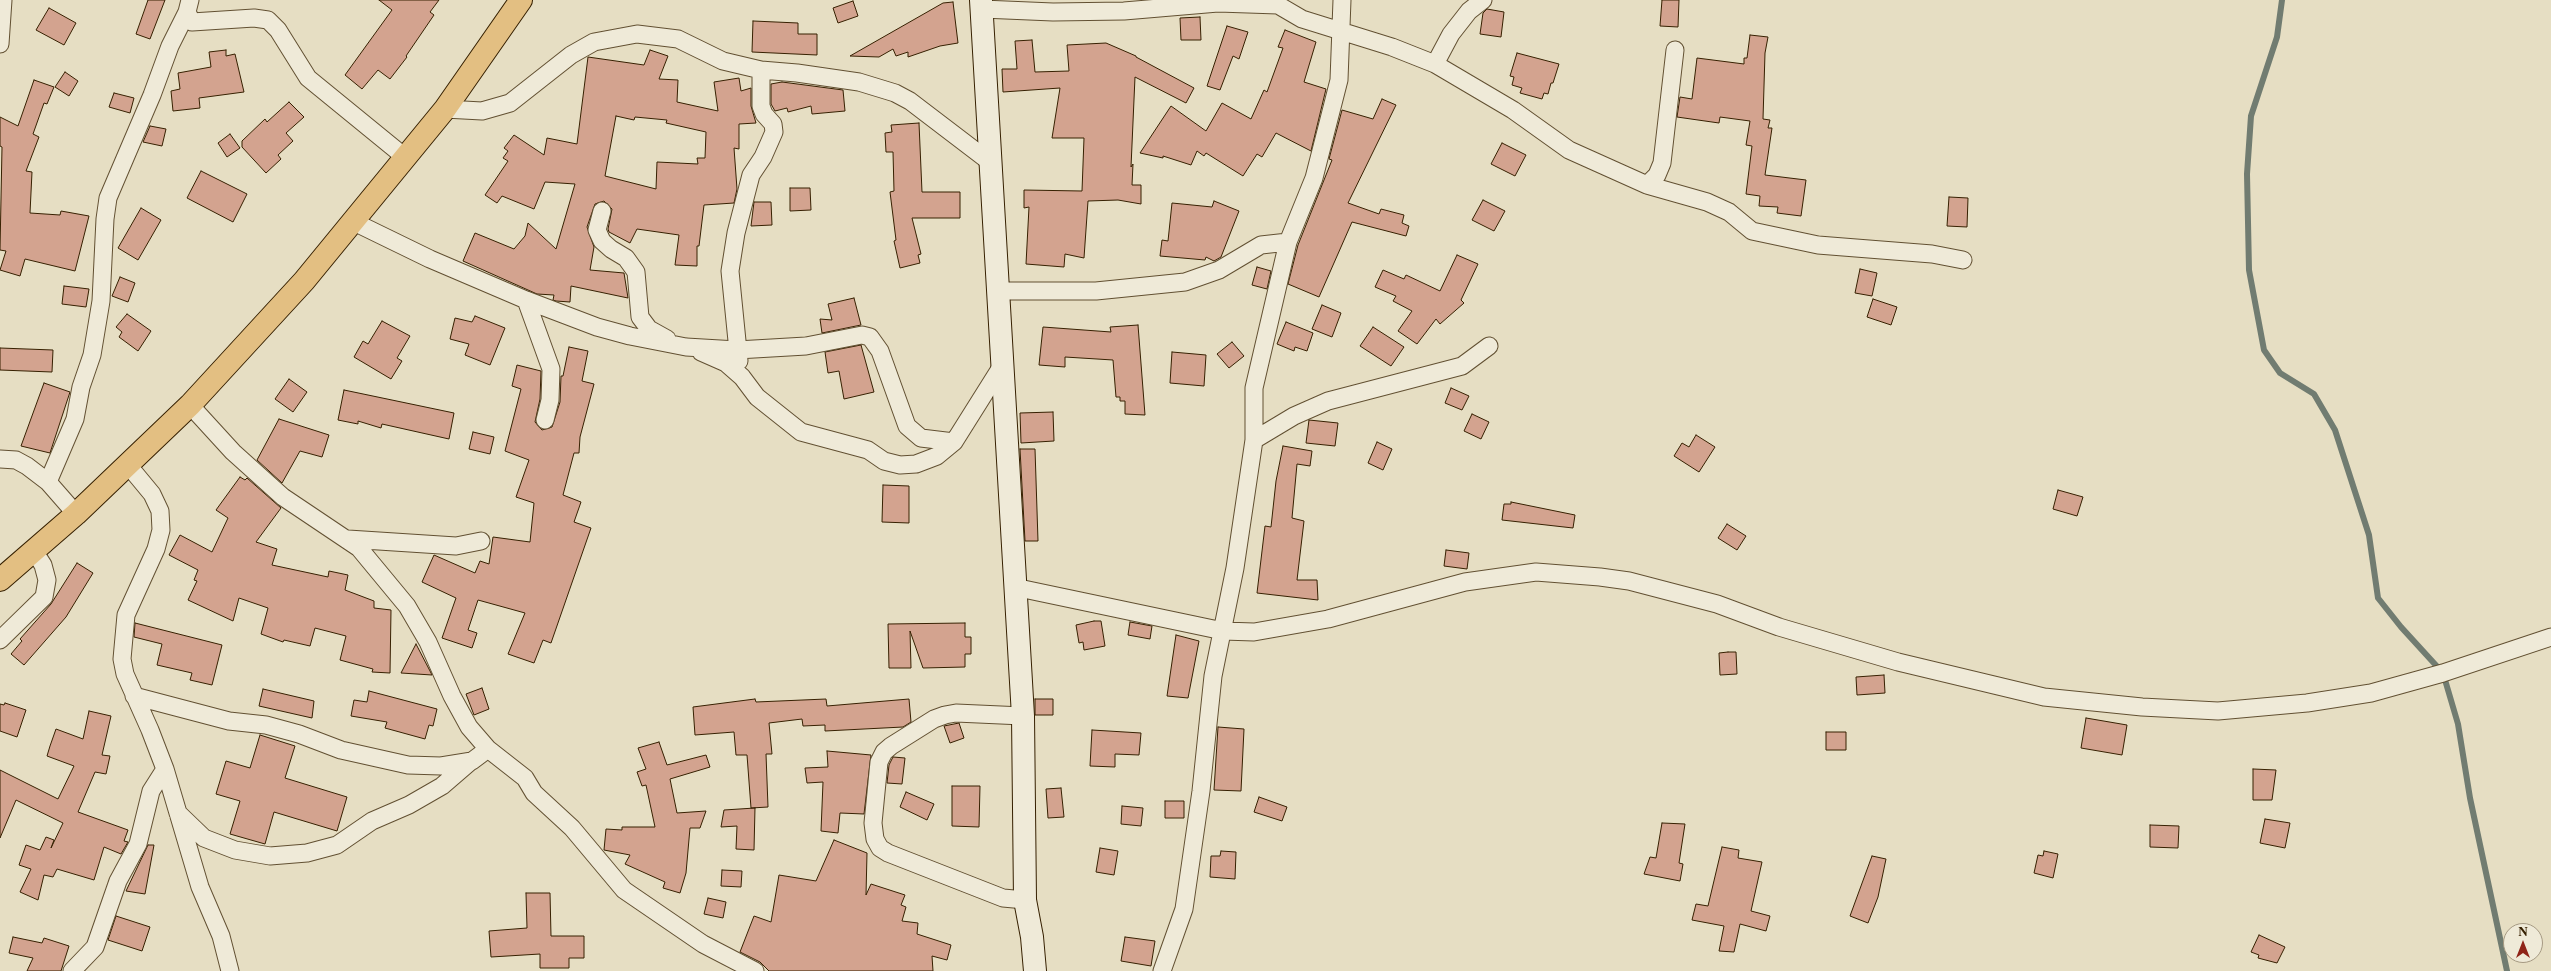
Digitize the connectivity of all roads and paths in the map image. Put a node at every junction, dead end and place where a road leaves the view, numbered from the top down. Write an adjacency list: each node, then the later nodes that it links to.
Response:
1 (3, 0): 9 (street)
2 (522, 0): 13 (highway)
3 (1342, 0): 8 (street)
4 (1483, 0): 11 (street)
5 (1169, 4): 6 (street); 8 (street)
6 (981, 5): 15 (street)
7 (188, 6): 14 (street); 35 (street)
8 (1342, 31): 11 (street); 19 (street)
9 (0, 44)
10 (1675, 50): 16 (street)
11 (1435, 64): 16 (street)
12 (760, 70): 13 (street); 15 (street); 25 (street)
13 (446, 109): 14 (highway)
14 (406, 158): 18 (highway)
15 (990, 162): 21 (street)
16 (1647, 185): 20 (street)
17 (602, 211): 24 (street)
18 (354, 222): 22 (street); 28 (highway)
19 (1288, 242): 21 (street); 30 (street)
20 (1964, 260)
21 (998, 291): 26 (street)
22 (526, 300): 24 (street); 29 (street)
23 (1490, 346): 30 (street)
24 (686, 347): 25 (street); 27 (street)
25 (737, 350): 27 (street); 31 (street)
26 (1002, 364): 31 (street); 41 (street)
27 (742, 377): 31 (street)
28 (190, 405): 34 (highway); 37 (street)
29 (545, 420)
30 (1254, 440): 42 (street)
31 (954, 442)
32 (0, 450): 33 (street)
33 (8, 460): 35 (street)
34 (128, 465): 36 (highway); 45 (street)
35 (48, 482): 36 (street)
36 (76, 514): 39 (highway)
37 (348, 539): 38 (street); 47 (street)
38 (481, 542)
39 (34, 551): 40 (highway); 44 (street)
40 (0, 580)
41 (1014, 587): 42 (street); 46 (street)
42 (1223, 631): 43 (street); 56 (street)
43 (2551, 638)
44 (0, 640)
45 (134, 696): 48 (street); 49 (street)
46 (1023, 716): 51 (street); 51 (street)
47 (488, 749): 48 (street); 54 (street)
48 (472, 761): 50 (street)
49 (165, 769): 50 (street); 52 (street)
50 (178, 813): 53 (street)
51 (1025, 900): 55 (street)
52 (72, 971)
53 (230, 971)
54 (755, 971)
55 (1036, 971)
56 (1162, 971)

